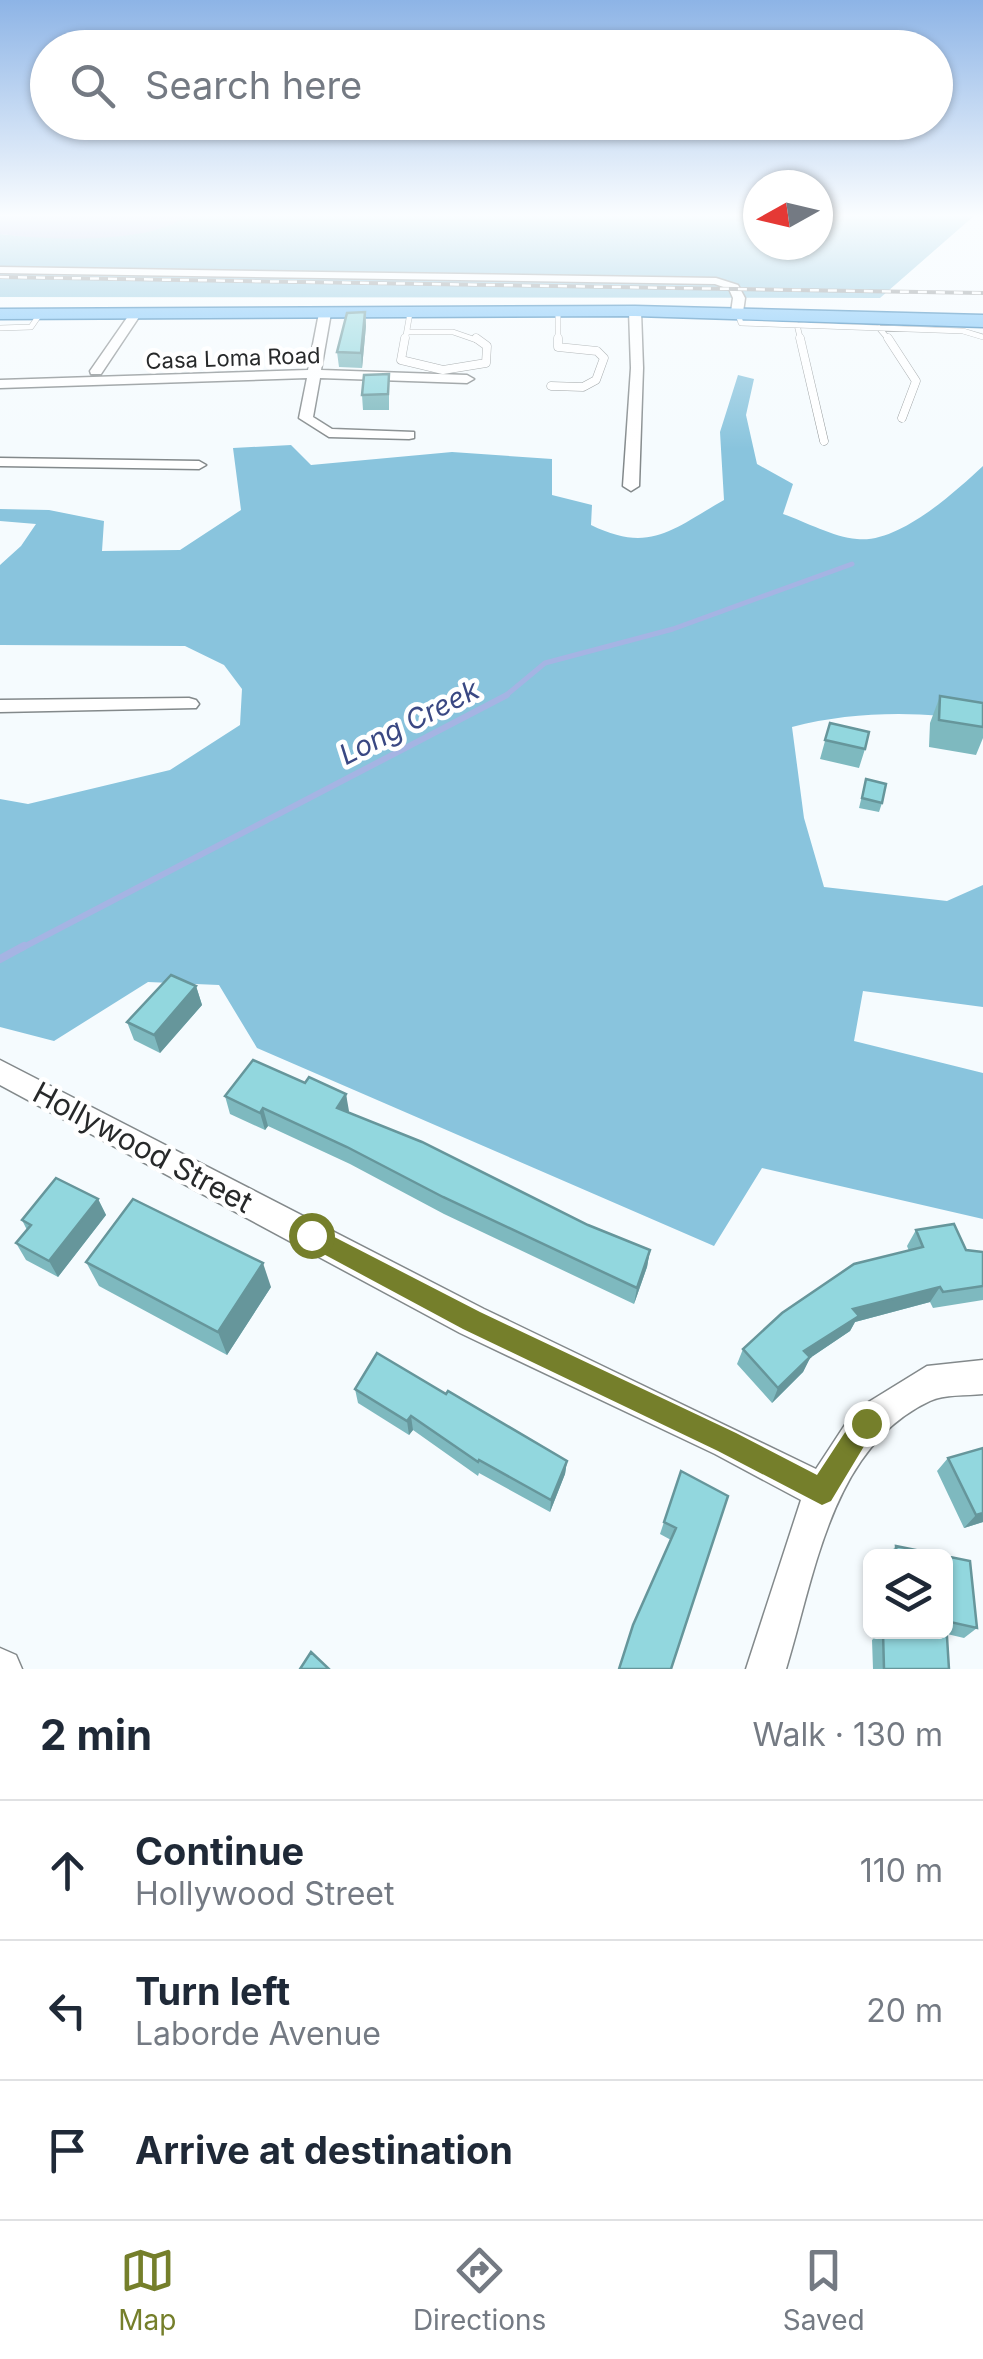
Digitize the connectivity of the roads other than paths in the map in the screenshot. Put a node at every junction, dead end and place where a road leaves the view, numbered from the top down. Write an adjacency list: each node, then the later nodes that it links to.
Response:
1 (736, 293): 2 (street)
2 (738, 308): 3 (main road); 7 (main road); 8 (main road); 10 (lane)
3 (635, 311): 4 (main road); 23 (street)
4 (558, 312): 9 (main road); 17 (lane)
5 (325, 313): 6 (main road); 9 (main road); 14 (street)
6 (135, 314): 7 (main road); 13 (street)
7 (1, 317)
8 (983, 317)
9 (408, 322): 9 (lane)
10 (797, 325): 11 (lane); 20 (lane)
11 (879, 328): 12 (lane); 18 (lane)
12 (983, 337)
13 (96, 371)
14 (314, 374): 15 (street, Casa Loma Road); 16 (street, Casa Loma Road); 19 (street)
15 (467, 379)
16 (0, 384)
17 (551, 386)
18 (902, 418)
19 (409, 435)
20 (824, 441)
21 (0, 462): 22 (street)
22 (199, 465)
23 (632, 486)
24 (189, 704): 25 (street)
25 (0, 706)
26 (0, 1072): 28 (street, Hollywood Street)
27 (983, 1377): 28 (street)
28 (822, 1492): 29 (street)
29 (766, 1669)

